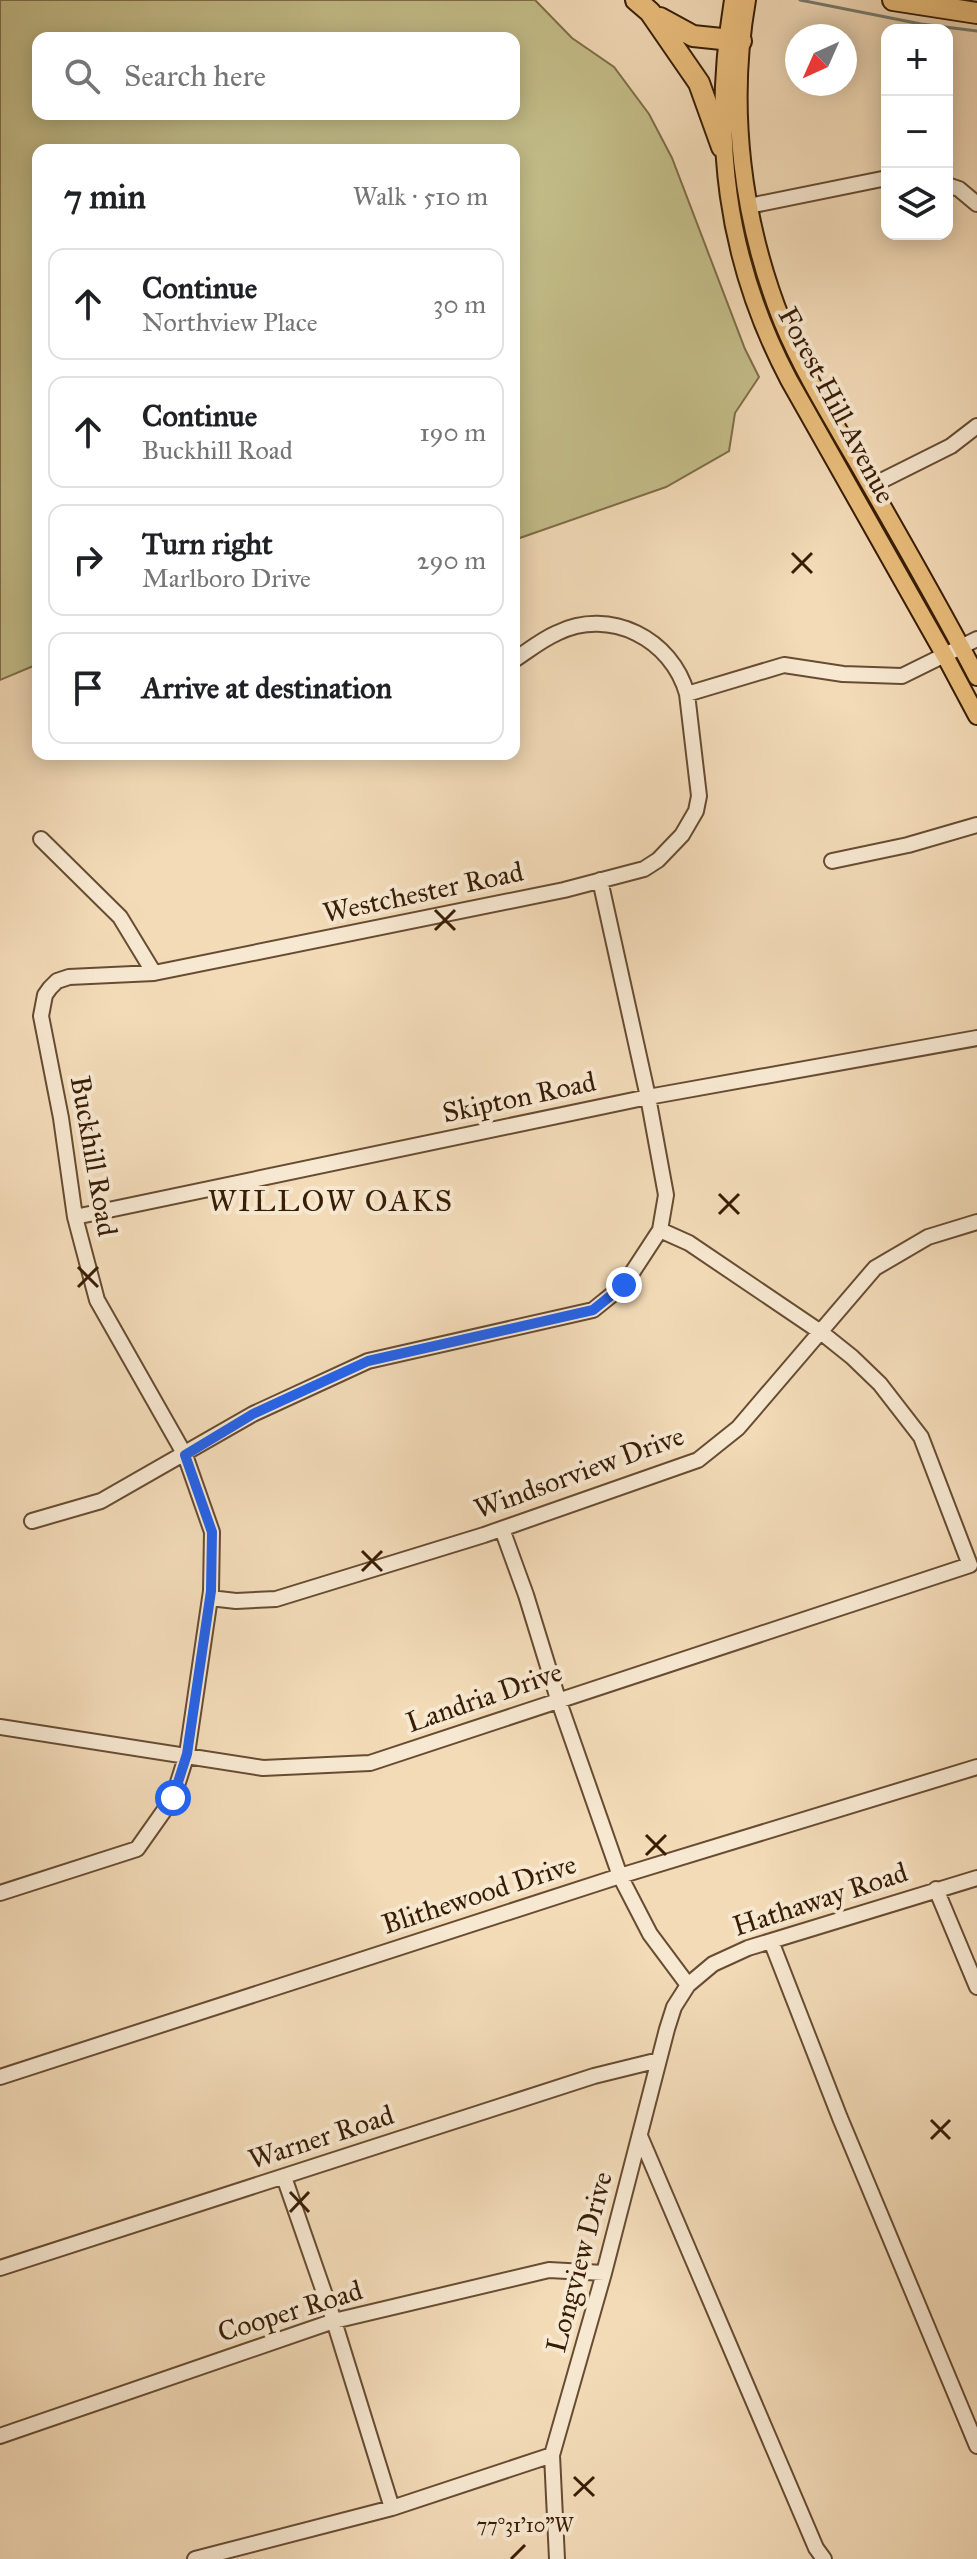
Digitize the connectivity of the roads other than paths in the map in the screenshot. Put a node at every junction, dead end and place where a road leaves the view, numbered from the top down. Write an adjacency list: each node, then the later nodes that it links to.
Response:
1 (747, 0): 4 (main road, Forest Hill Avenue)
2 (893, 0): 5 (highway)
3 (643, 6): 6 (highway); 7 (highway)
4 (736, 12): 6 (main road, Forest Hill Avenue)
5 (977, 13)
6 (734, 41): 7 (main road, Forest Hill Avenue); 11 (main road, Forest Hill Avenue)
7 (722, 147): 17 (main road, Forest Hill Avenue)
8 (881, 179): 11 (street)
9 (953, 187): 10 (street)
10 (977, 204)
11 (749, 206): 13 (main road, Forest Hill Avenue)
12 (977, 426): 13 (street)
13 (871, 486): 15 (main road, Forest Hill Avenue)
14 (977, 639): 15 (street)
15 (961, 647): 17 (street); 18 (main road, Forest Hill Avenue)
16 (520, 656): 19 (street, Westchester Road)
17 (945, 656): 19 (street); 20 (main road, Forest Hill Avenue)
18 (977, 677)
19 (687, 694): 24 (street, Westchester Road)
20 (977, 716)
21 (977, 825): 23 (street)
22 (41, 839): 25 (street)
23 (832, 861)
24 (600, 880): 25 (street, Westchester Road); 28 (street)
25 (154, 973): 26 (street, Westchester Road)
26 (41, 1016): 29 (street, Buckhill Road)
27 (977, 1038): 28 (street, Skipton Road)
28 (648, 1097): 29 (street, Skipton Road); 31 (street)
29 (75, 1217): 33 (street, Buckhill Road)
30 (977, 1222): 32 (street, Windsorview Drive)
31 (660, 1230): 32 (street); 33 (street)
32 (822, 1333): 35 (street, Windsorview Drive); 37 (street, Landria Drive)
33 (185, 1455): 34 (street); 36 (street, Buckhill Road)
34 (32, 1521)
35 (502, 1529): 36 (street, Windsorview Drive); 37 (street)
36 (210, 1598): 39 (street, Buckhill Road)
37 (558, 1699): 39 (street, Landria Drive); 41 (street)
38 (0, 1727): 39 (street, Landria Drive)
39 (187, 1754): 44 (street, Buckhill Road)
40 (977, 1767): 41 (street, Blithewood Drive)
41 (620, 1876): 46 (street); 49 (street, Blithewood Drive)
42 (977, 1878): 43 (street, Hathaway Road)
43 (936, 1889): 45 (street, Hathaway Road); 47 (street)
44 (0, 1893)
45 (771, 1941): 46 (street, Hathaway Road); 56 (street)
46 (688, 1985): 48 (street, Longview Drive)
47 (977, 1987)
48 (659, 2060): 50 (street, Longview Drive); 51 (street, Warner Road)
49 (0, 2077)
50 (640, 2136): 53 (street, Longview Drive); 61 (street)
51 (284, 2177): 52 (street, Warner Road); 54 (street)
52 (0, 2268)
53 (604, 2273): 54 (street, Cooper Road); 57 (street, Longview Drive)
54 (334, 2321): 55 (street, Cooper Road); 58 (street)
55 (0, 2436)
56 (977, 2446)
57 (552, 2455): 58 (street); 60 (street, Longview Drive)
58 (392, 2508): 59 (street)
59 (195, 2559)
60 (557, 2559)
61 (824, 2559)

